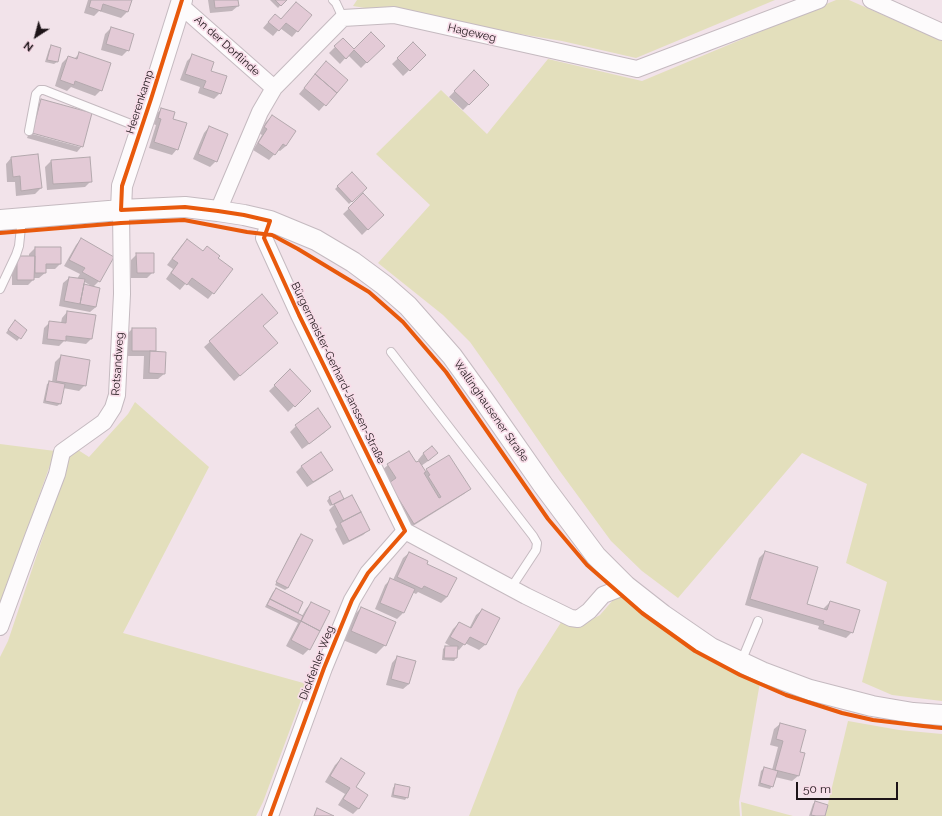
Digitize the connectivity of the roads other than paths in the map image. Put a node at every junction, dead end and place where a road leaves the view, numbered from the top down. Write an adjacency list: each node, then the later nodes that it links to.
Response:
1 (819, 0): 5 (street, Hageweg)
2 (871, 0): 6 (street)
3 (335, 1): 5 (lane)
4 (181, 2): 7 (street, An der Dorflinde); 8 (street, Heerenkamp)
5 (343, 18): 7 (street)
6 (942, 32)
7 (274, 88): 11 (street)
8 (141, 128): 9 (lane); 10 (street, Heerenkamp)
9 (28, 131)
10 (121, 210): 11 (street, Wallinghausener Straße); 12 (street, Wallinghausener Straße); 21 (street, Rotsandweg)
11 (218, 211): 14 (street, Wallinghausener Straße)
12 (22, 218): 13 (street, Wallinghausener Straße); 15 (lane)
13 (0, 220)
14 (270, 222): 17 (street, Bürgermeister-Gerhard-Janssen-Straße); 18 (street, Wallinghausener Straße)
15 (0, 289)
16 (391, 352): 19 (lane)
17 (405, 531): 19 (street); 24 (street, Dickfehler Weg)
18 (626, 586): 19 (street); 22 (street, Wallinghausener Straße)
19 (511, 588)
20 (758, 621): 22 (lane)
21 (0, 627)
22 (741, 662): 23 (street, Wallinghausener Straße)
23 (942, 715)
24 (270, 816)

